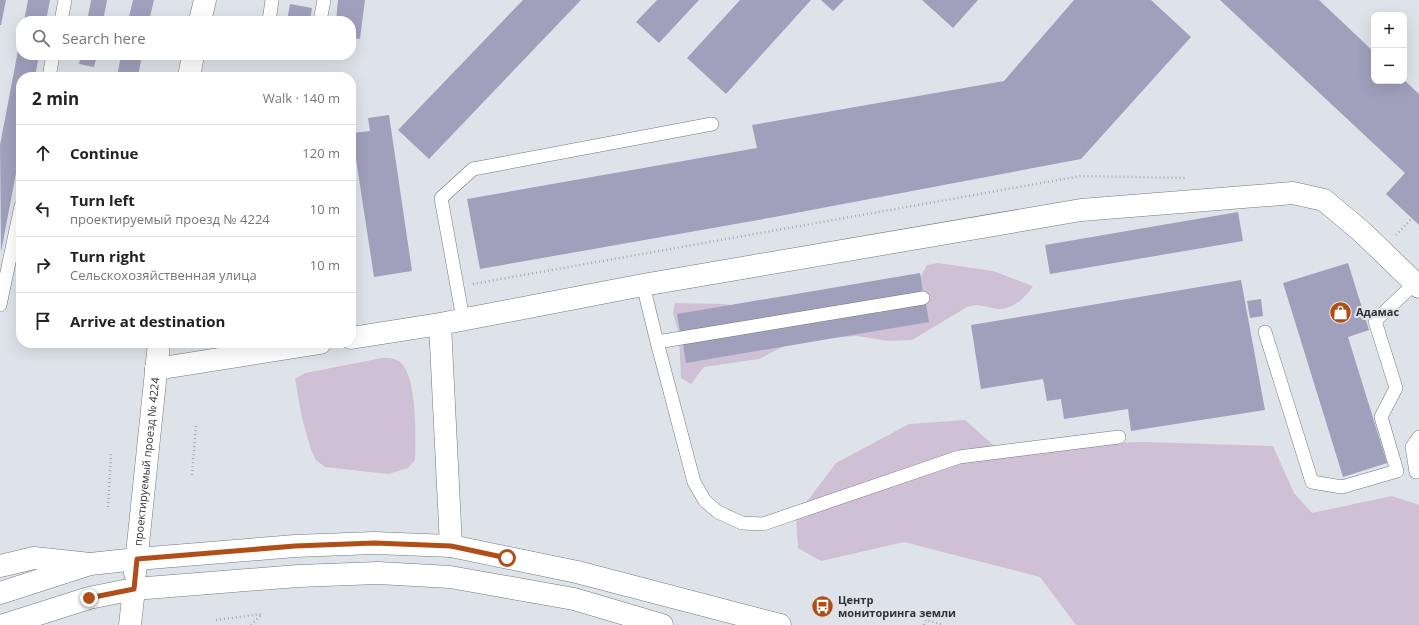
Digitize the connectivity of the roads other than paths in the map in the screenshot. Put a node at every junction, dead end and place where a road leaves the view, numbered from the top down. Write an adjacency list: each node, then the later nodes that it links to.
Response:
1 (65, 0): 5 (lane)
2 (205, 0): 6 (main road)
3 (272, 0): 7 (lane)
4 (324, 0): 8 (lane)
5 (62, 16)
6 (201, 16)
7 (270, 16)
8 (321, 16)
9 (52, 60): 11 (lane)
10 (192, 60): 12 (main road)
11 (50, 72)
12 (190, 72)
13 (712, 124): 19 (lane)
14 (16, 230): 18 (lane)
15 (643, 285): 16 (main road); 19 (main road); 23 (lane)
16 (1417, 285): 21 (lane)
17 (923, 298): 23 (lane)
18 (0, 305)
19 (463, 319): 20 (main road)
20 (440, 324): 22 (main road); 30 (main road)
21 (1265, 332)
22 (356, 337)
23 (657, 342): 27 (lane)
24 (158, 348): 26 (main road, проектируемый проезд № 4224)
25 (288, 348): 26 (main road)
26 (156, 369): 31 (main road, проектируемый проезд № 4224)
27 (1119, 437)
28 (1419, 437): 29 (lane)
29 (1416, 472)
30 (451, 546): 31 (main road); 39 (main road)
31 (137, 559): 32 (main road); 34 (main road, проектируемый проезд № 4224)
32 (90, 564): 33 (main road); 35 (main road)
33 (0, 566)
34 (134, 589): 36 (main road); 37 (main road, проектируемый проезд № 4224); 38 (main road)
35 (0, 593)
36 (4, 625)
37 (130, 625)
38 (662, 625)
39 (780, 625)

